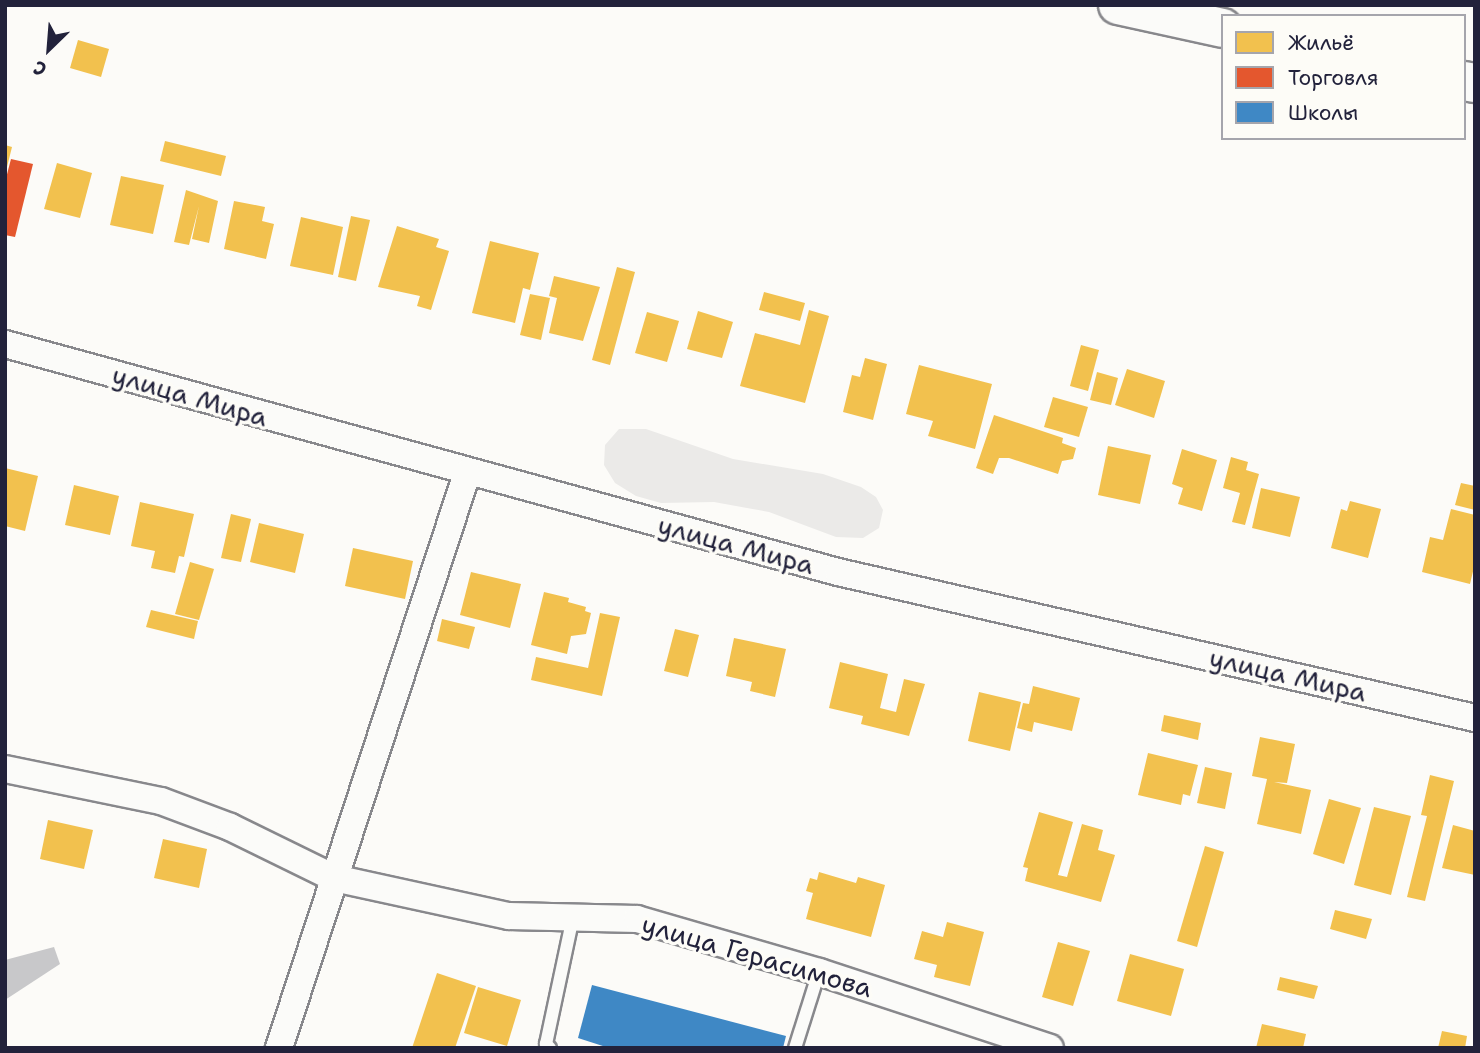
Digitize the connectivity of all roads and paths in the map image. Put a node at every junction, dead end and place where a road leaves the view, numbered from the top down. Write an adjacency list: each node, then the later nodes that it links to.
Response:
1 (1118, 5): 2 (highway)
2 (1221, 29)
3 (5, 344): 4 (street, улица Мира)
4 (467, 473): 5 (street, улица Мира); 7 (street)
5 (1475, 718)
6 (5, 769): 7 (street, улица Герасимова)
7 (334, 878): 8 (street, улица Герасимова); 11 (street)
8 (573, 917): 9 (street, улица Герасимова); 12 (lane)
9 (819, 972): 10 (street, улица Герасимова); 13 (lane)
10 (1044, 1047)
11 (279, 1048)
12 (550, 1048)
13 (795, 1048)

